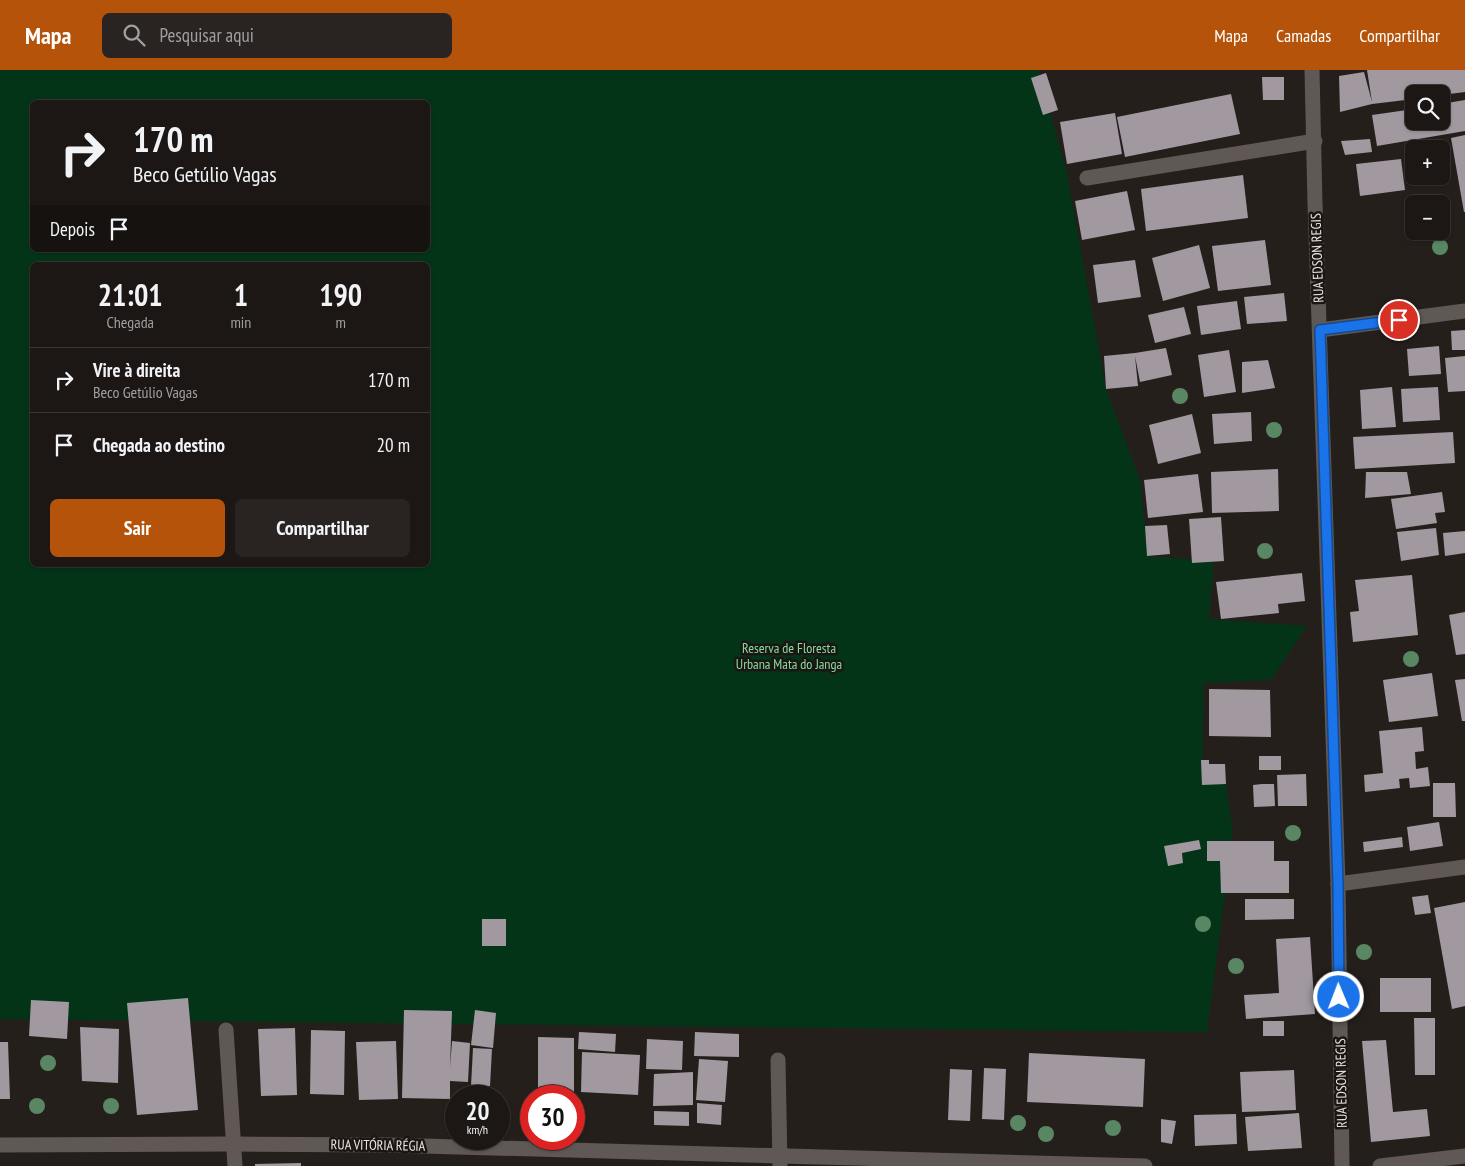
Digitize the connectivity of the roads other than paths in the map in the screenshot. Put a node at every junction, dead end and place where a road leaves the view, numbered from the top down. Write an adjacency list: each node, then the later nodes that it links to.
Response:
1 (1312, 70): 2 (street, RUA EDSON REGIS)
2 (1315, 141): 3 (street); 5 (street, RUA EDSON REGIS)
3 (1087, 178)
4 (1465, 311): 5 (street)
5 (1320, 330): 7 (street, RUA EDSON REGIS)
6 (1465, 867): 7 (street)
7 (1338, 884): 16 (street, RUA EDSON REGIS)
8 (226, 1030): 10 (street)
9 (778, 1060): 13 (street)
10 (234, 1144): 11 (street, RUA VITÓRIA RÉGIA); 13 (street, RUA VITÓRIA RÉGIA); 14 (street)
11 (0, 1145)
12 (1465, 1156): 17 (street)
13 (779, 1161): 15 (street, RUA VITÓRIA RÉGIA)
14 (234, 1166)
15 (1145, 1166)
16 (1342, 1166)
17 (1380, 1166)

